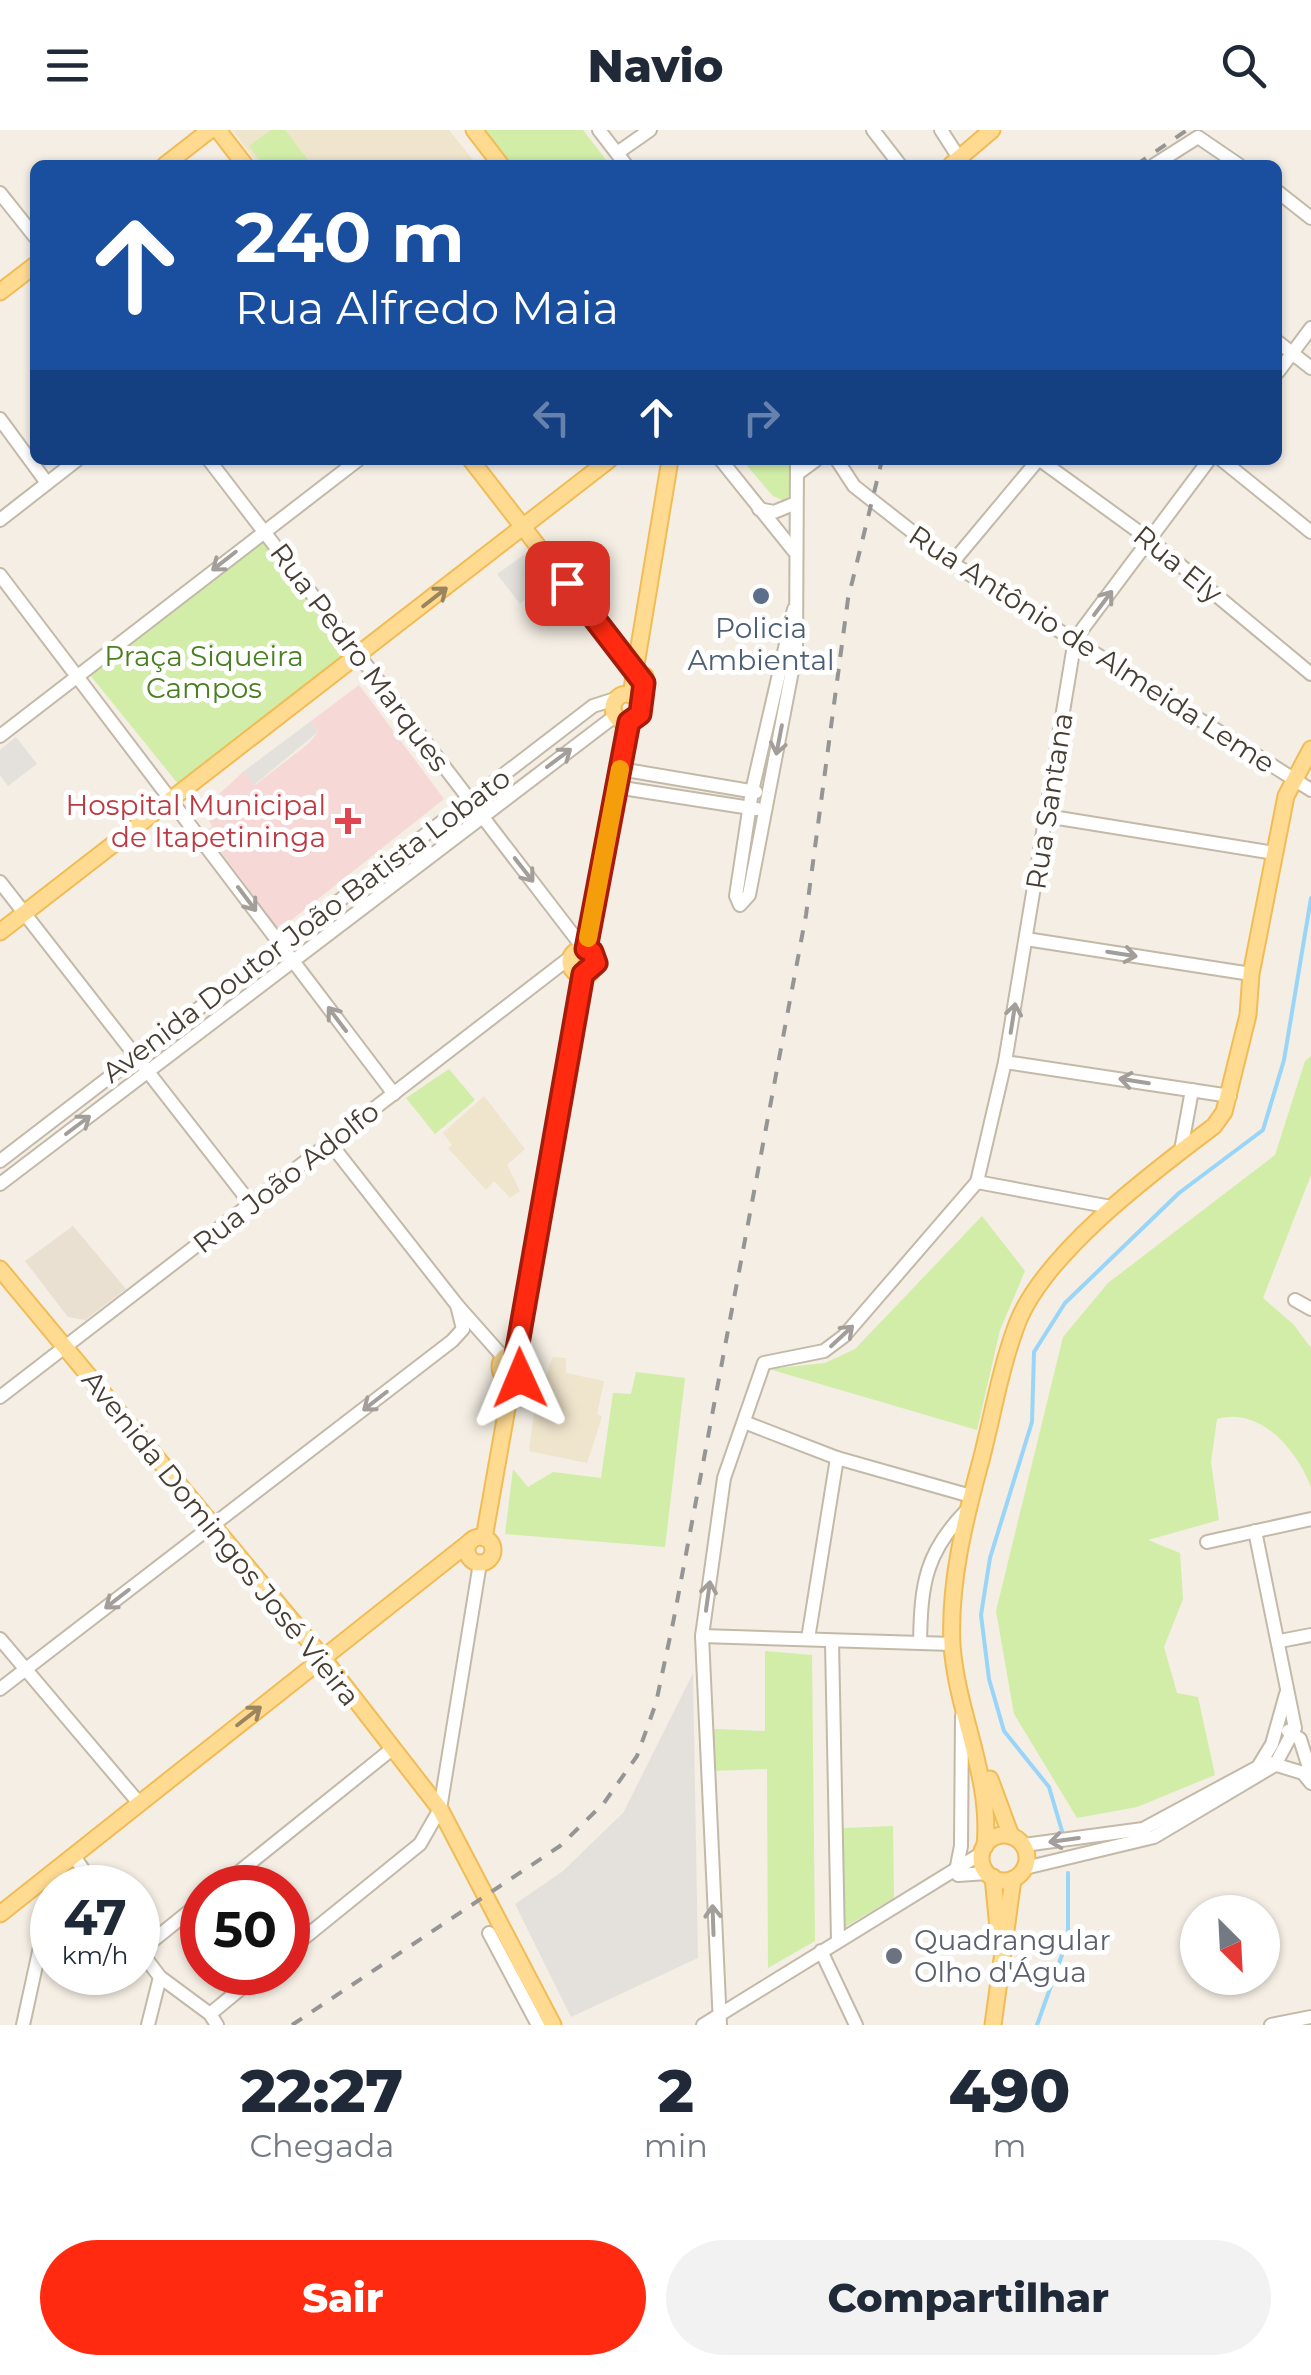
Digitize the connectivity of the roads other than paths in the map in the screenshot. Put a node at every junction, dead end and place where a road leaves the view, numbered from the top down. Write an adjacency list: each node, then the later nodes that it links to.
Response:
1 (210, 130): 10 (main road)
2 (218, 130): 11 (main road)
3 (474, 130): 12 (main road)
4 (599, 130): 9 (street)
5 (650, 130): 9 (street)
6 (873, 130): 14 (street)
7 (941, 130): 15 (street)
8 (992, 130): 16 (main road)
9 (617, 153): 13 (street)
10 (171, 160)
11 (241, 160)
12 (497, 160)
13 (622, 160)
14 (896, 160)
15 (954, 160)
16 (957, 160)
17 (1162, 160): 18 (street)
18 (1232, 160)
19 (0, 193): 22 (street)
20 (1282, 195): 21 (street)
21 (1311, 218)
22 (30, 231)
23 (30, 269): 24 (main road)
24 (0, 292)
25 (1311, 328): 27 (street)
26 (1282, 345): 27 (street)
27 (1292, 353): 28 (street); 29 (street)
28 (1282, 367)
29 (1311, 368)
30 (0, 419): 31 (street)
31 (30, 460)
32 (34, 465): 46 (street)
33 (70, 465): 46 (street)
34 (213, 465): 51 (street, Rua Pedro Marques)
35 (351, 465): 51 (street)
36 (475, 465): 50 (main road)
37 (603, 465): 50 (main road)
38 (669, 465): 62 (main road)
39 (724, 465): 48 (street)
40 (839, 465): 55 (street, Rua Antônio de Almeida Leme)
41 (1035, 465): 55 (street)
42 (1046, 465): 53 (street, Rua Ely)
43 (1205, 465): 53 (street, Rua Santana)
44 (1228, 465): 52 (street)
45 (797, 467): 47 (street)
46 (47, 483): 49 (street)
47 (796, 503): 48 (street); 54 (street)
48 (757, 508): 54 (street)
49 (0, 520)
50 (524, 527): 59 (main road, one-way to 50); 62 (main road)
51 (263, 530): 59 (street, Rua Pedro Marques); 61 (street, one-way to 61)
52 (1311, 532)
53 (1150, 540): 58 (street, Rua Santana, one-way to 53); 60 (street, Rua Ely)
54 (794, 551): 57 (street)
55 (952, 562): 58 (street, Rua Antônio de Almeida Leme)
56 (0, 575): 61 (street)
57 (794, 610): 71 (street); 73 (street, one-way to 73)
58 (1076, 639): 68 (street, Rua Antônio de Almeida Leme); 78 (street, Rua Santana)
59 (358, 657): 72 (main road); 74 (street, Rua Pedro Marques)
60 (1311, 674)
61 (78, 676): 65 (street); 72 (street)
62 (640, 678): 63 (main road)
63 (629, 699): 64 (main road); 64 (main road); 74 (street, Avenida Doutor João Batista Lobato)
64 (622, 719): 67 (main road); 77 (street, Avenida Doutor João Batista Lobato, one-way to 64)
65 (0, 736)
66 (1311, 749): 68 (main road)
67 (620, 769): 69 (main road); 71 (street)
68 (1294, 783): 70 (street, Rua Antônio de Almeida Leme); 79 (main road)
69 (616, 787): 75 (street); 85 (main road)
70 (1311, 790)
71 (752, 791): 73 (street); 75 (street)
72 (178, 793): 81 (main road); 84 (street, one-way to 84)
73 (768, 794): 76 (street)
74 (470, 800): 77 (street, Rua Pedro Marques); 84 (street, Avenida Doutor João Batista Lobato)
75 (748, 808): 76 (street); 76 (street)
76 (766, 810)
77 (482, 816): 85 (street, Rua Pedro Marques, one-way to 85); 86 (street, Avenida Doutor João Batista Lobato)
78 (1046, 816): 79 (street); 83 (street, Rua Santana)
79 (1274, 852): 87 (main road)
80 (0, 882): 81 (street)
81 (24, 913): 82 (main road); 88 (street)
82 (0, 932)
83 (1026, 939): 87 (street, one-way to 87); 89 (street, Rua Santana, one-way to 83)
84 (280, 944): 86 (street); 88 (street, Avenida Doutor João Batista Lobato)
85 (581, 951): 92 (street, Rua João Adolfo); 108 (main road)
86 (293, 960): 90 (street, Avenida Doutor João Batista Lobato); 92 (street, one-way to 86)
87 (1252, 974): 93 (main road)
88 (134, 1057): 90 (street); 96 (street, Avenida Doutor João Batista Lobato)
89 (1006, 1062): 91 (street, one-way to 89); 97 (street, Rua Santana)
90 (146, 1072): 98 (street, Avenida Doutor João Batista Lobato, one-way to 90); 99 (street)
91 (1192, 1090): 93 (street); 95 (street)
92 (394, 1094): 94 (street, Rua João Adolfo)
93 (1230, 1096): 95 (main road)
94 (330, 1142): 99 (street, Rua João Adolfo); 103 (street)
95 (1182, 1150): 100 (main road)
96 (0, 1160)
97 (977, 1182): 100 (street); 110 (street, one-way to 97)
98 (0, 1184)
99 (250, 1204): 107 (street, Rua João Adolfo)
100 (1111, 1207): 112 (main road)
101 (0, 1268): 107 (main road, Avenida Domingos José Vieira)
102 (1294, 1300): 104 (street)
103 (457, 1306): 105 (street); 106 (street)
104 (1311, 1309)
105 (452, 1341): 106 (street); 114 (street, one-way to 114)
106 (488, 1341): 108 (street)
107 (65, 1347): 109 (street, Rua João Adolfo); 114 (main road, Avenida Domingos José Vieira)
108 (510, 1356): 116 (main road)
109 (0, 1397)
110 (744, 1422): 111 (street); 120 (street, one-way to 110)
111 (837, 1458): 112 (street); 122 (street)
112 (970, 1502): 125 (street); 126 (main road)
113 (1311, 1518): 115 (street)
114 (213, 1525): 127 (main road, Avenida Domingos José Vieira); 128 (street, one-way to 128)
115 (1255, 1531): 117 (street); 123 (street)
116 (478, 1540): 118 (main road); 127 (main road)
117 (1207, 1542)
118 (480, 1564): 138 (street)
119 (1311, 1635): 123 (street)
120 (702, 1636): 122 (street); 163 (street, one-way to 120)
121 (0, 1639): 128 (street)
122 (808, 1639): 124 (street)
123 (1280, 1641): 129 (street)
124 (832, 1642): 125 (street); 154 (street)
125 (920, 1643): 126 (street)
126 (952, 1644): 131 (main road)
127 (323, 1658): 133 (main road, Avenida Domingos José Vieira); 137 (main road, one-way to 127)
128 (26, 1669): 130 (street); 137 (street)
129 (1288, 1682): 132 (street); 134 (street)
130 (0, 1689)
131 (962, 1709): 139 (main road); 140 (main road); 146 (street)
132 (1294, 1732): 134 (street); 135 (street)
133 (392, 1749): 138 (main road, Avenida Domingos José Vieira); 144 (street)
134 (1274, 1750): 136 (street); 139 (street, one-way to 139); 145 (street)
135 (1311, 1774)
136 (1311, 1782)
137 (138, 1803): 141 (main road)
138 (440, 1809): 153 (street); 167 (main road, Avenida Domingos José Vieira)
139 (1017, 1841): 140 (main road); 145 (main road)
140 (984, 1850): 146 (street); 147 (main road)
141 (73, 1855): 142 (main road); 143 (street)
142 (59, 1865)
143 (80, 1865)
144 (248, 1865)
145 (1019, 1873): 147 (main road); 157 (main road)
146 (953, 1874): 147 (street); 154 (street)
147 (990, 1875): 157 (main road)
148 (30, 1889): 149 (main road)
149 (0, 1914)
150 (180, 1918): 151 (street)
151 (160, 1933)
152 (489, 1933): 166 (street)
153 (310, 1934)
154 (838, 1941): 155 (street)
155 (821, 1951): 163 (street); 169 (street)
156 (160, 1977): 162 (street)
157 (1003, 1978): 170 (main road)
158 (30, 1994): 164 (street)
159 (156, 1995): 165 (street)
160 (239, 1995): 162 (street)
161 (1311, 2016): 171 (street)
162 (214, 2019)
163 (718, 2021): 168 (street)
164 (23, 2025)
165 (148, 2025)
166 (538, 2025)
167 (553, 2025)
168 (703, 2025)
169 (856, 2025)
170 (993, 2025)
171 (1271, 2025)

